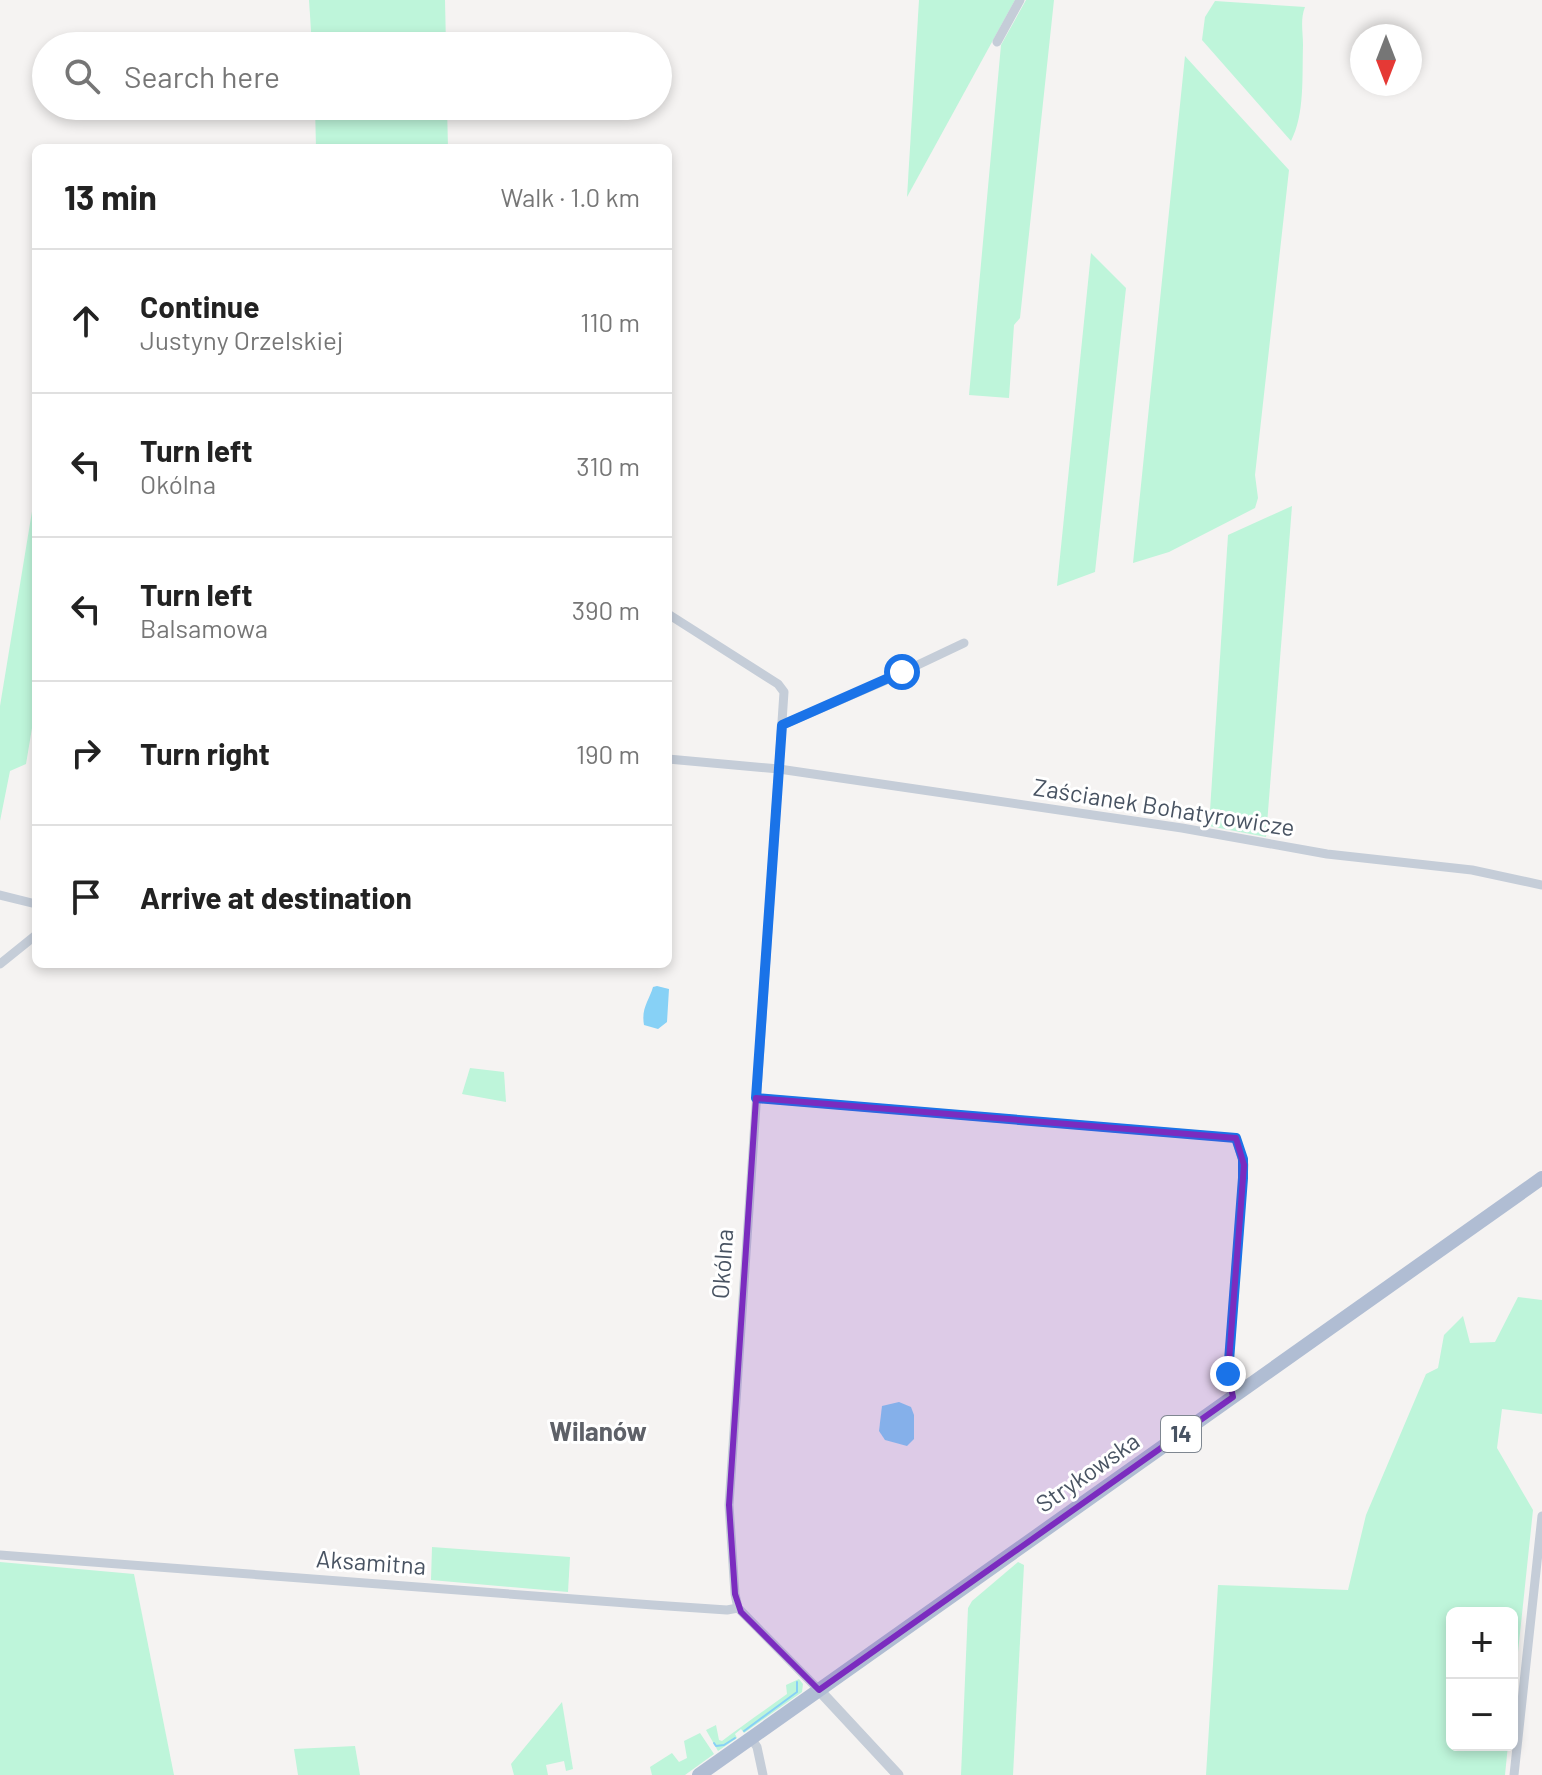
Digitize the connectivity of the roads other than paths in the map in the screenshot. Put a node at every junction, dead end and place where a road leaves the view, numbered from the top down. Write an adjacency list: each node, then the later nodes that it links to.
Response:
1 (1020, 0): 2 (street)
2 (997, 42)
3 (672, 617): 5 (street, Okólna)
4 (964, 643): 5 (street)
5 (782, 725): 7 (street, Okólna)
6 (672, 759): 7 (street, Zaścianek Bohatyrowicze)
7 (779, 769): 8 (street, Zaścianek Bohatyrowicze); 13 (street, Okólna)
8 (1542, 885)
9 (0, 895): 10 (street)
10 (32, 903)
11 (32, 938): 12 (street)
12 (0, 964)
13 (756, 1098): 15 (street); 18 (street, Okólna)
14 (1542, 1178): 15 (main road, Strykowska / 14)
15 (1233, 1397): 19 (main road, Strykowska / 14)
16 (1542, 1516): 24 (street)
17 (0, 1555): 18 (street, Aksamitna)
18 (738, 1608): 19 (street)
19 (819, 1690): 20 (main road, Strykowska / 14); 23 (street)
20 (751, 1738): 21 (main road, Strykowska / 14); 22 (street)
21 (699, 1775)
22 (763, 1775)
23 (898, 1775)
24 (1514, 1775)

